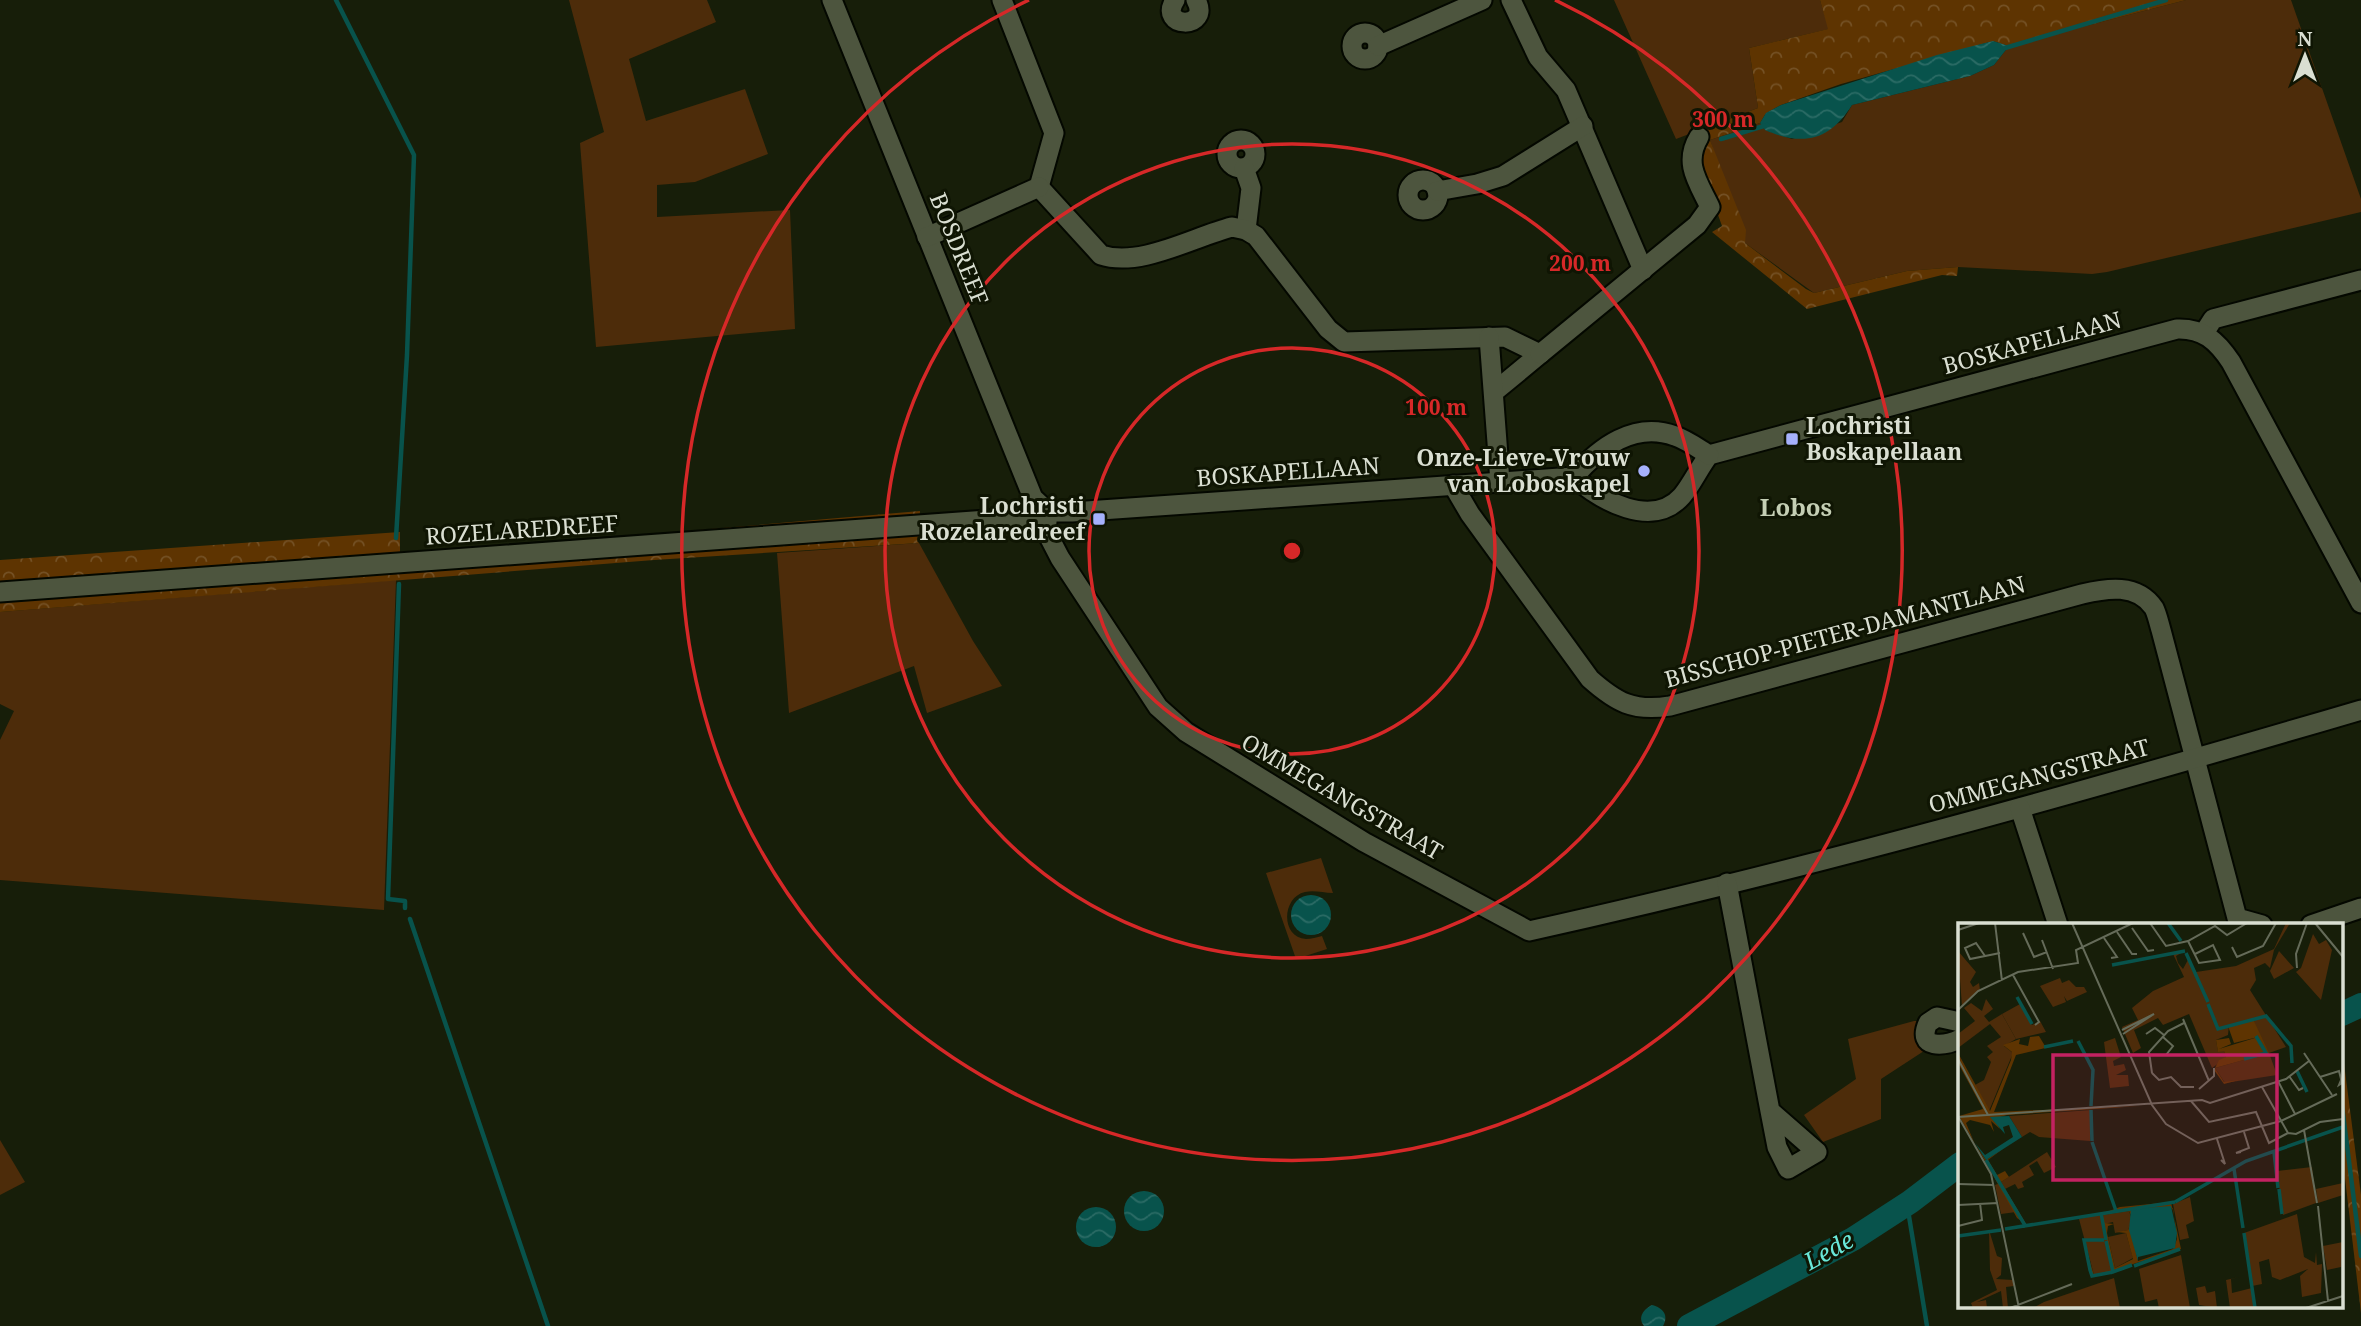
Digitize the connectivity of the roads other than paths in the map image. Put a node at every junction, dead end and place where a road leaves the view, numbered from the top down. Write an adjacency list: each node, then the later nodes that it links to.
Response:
1 (832, 0): 14 (street, BOSDREEF)
2 (1002, 0): 11 (street)
3 (1175, 0): 4 (street)
4 (1196, 0)
5 (1482, 0): 7 (street)
6 (1511, 0): 8 (street)
7 (1378, 46)
8 (1583, 126): 12 (street); 15 (street)
9 (1699, 137): 15 (street)
10 (1244, 168): 13 (street)
11 (1040, 187): 13 (street); 14 (street)
12 (1437, 191)
13 (1246, 230): 18 (street)
14 (927, 237): 25 (street, BOSDREEF)
15 (1643, 270): 19 (street)
16 (2361, 280): 17 (street)
17 (2204, 334): 21 (street, BOSKAPELLAAN); 27 (street)
18 (1489, 337): 19 (street); 20 (street)
19 (1540, 354): 20 (street)
20 (1494, 392): 23 (street)
21 (1709, 455): 22 (street); 22 (street)
22 (1574, 477): 23 (street, BOSKAPELLAAN)
23 (1500, 482): 24 (street, BOSKAPELLAAN)
24 (1453, 485): 25 (street, BOSKAPELLAAN); 29 (street, BISSCHOP-PIETER-DAMANTLAAN)
25 (1048, 512): 26 (street, ROZELAREDREEF); 31 (street, OMMEGANGSTRAAT)
26 (0, 592)
27 (2361, 603)
28 (2361, 710): 29 (street, OMMEGANGSTRAAT)
29 (2194, 759): 30 (street, OMMEGANGSTRAAT); 33 (street, BISSCHOP-PIETER-DAMANTLAAN)
30 (2020, 808): 31 (street, OMMEGANGSTRAAT); 34 (street)
31 (1727, 883): 38 (street)
32 (2361, 908): 35 (street)
33 (2234, 921)
34 (2057, 923)
35 (2317, 923)
36 (1958, 1022): 37 (street)
37 (1958, 1039)
38 (1770, 1111)

